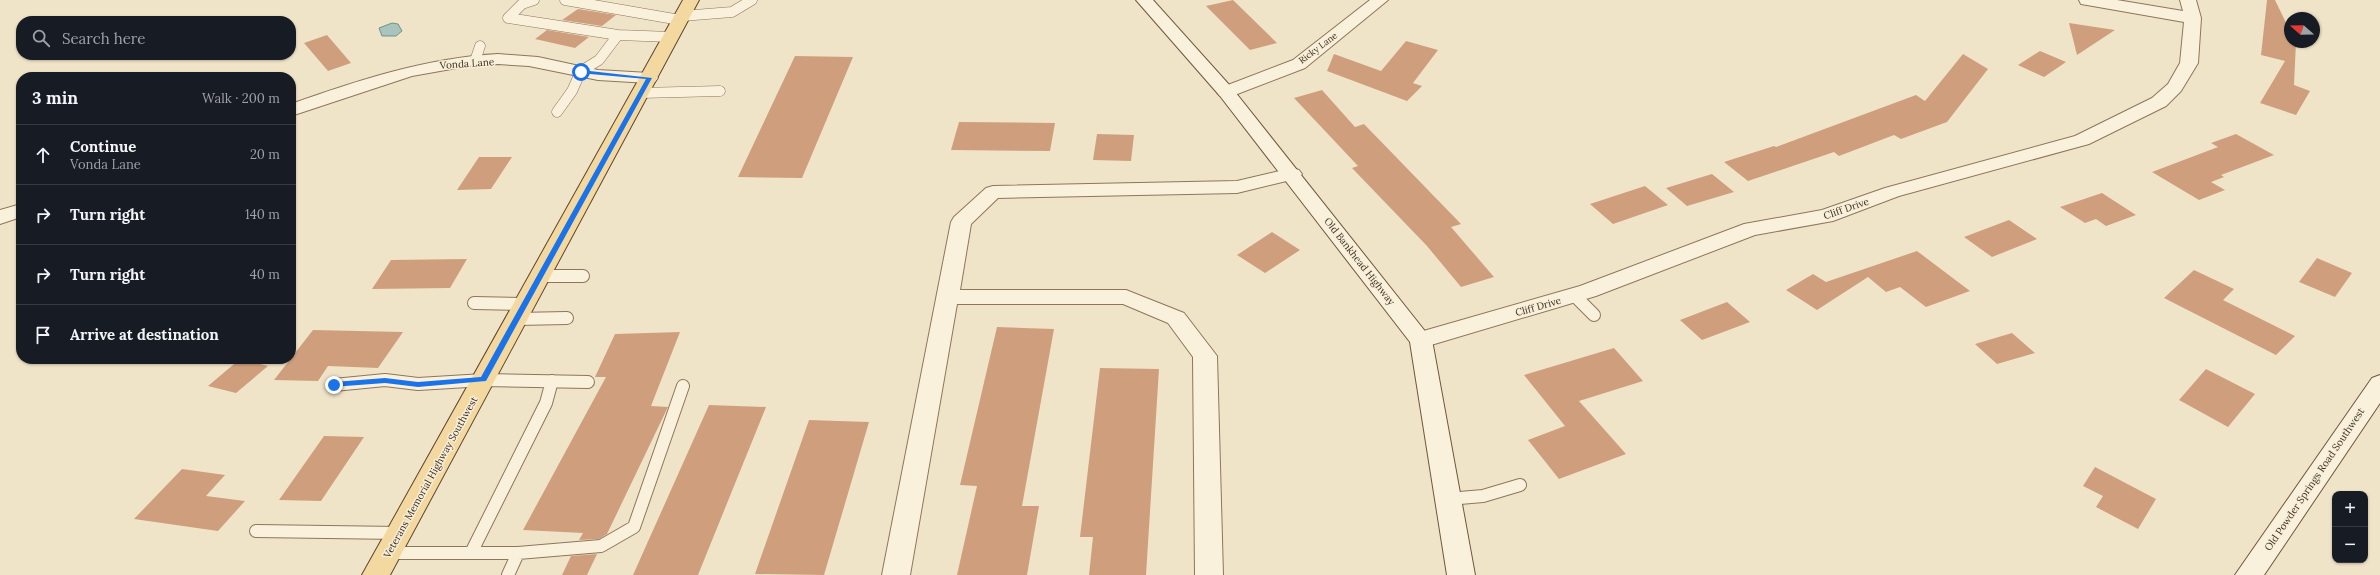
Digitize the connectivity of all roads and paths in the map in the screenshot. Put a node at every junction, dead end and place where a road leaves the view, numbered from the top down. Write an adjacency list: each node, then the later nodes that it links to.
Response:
1 (534, 0): 9 (lane)
2 (565, 0): 8 (lane)
3 (752, 0): 8 (lane)
4 (1144, 0): 13 (street, Old Bankhead Highway)
5 (1380, 0): 13 (street, Ricky Lane)
6 (2087, 0): 7 (street)
7 (2191, 9): 21 (street, Cliff Drive)
8 (681, 18): 9 (lane); 11 (main road, Veterans Memorial Highway Southwest)
9 (618, 35): 10 (lane)
10 (581, 72): 11 (street, Vonda Lane); 14 (street, Vonda Lane); 15 (lane)
11 (645, 86): 12 (lane); 19 (main road, Veterans Memorial Highway Southwest)
12 (720, 91)
13 (1226, 92): 16 (street, Old Bankhead Highway)
14 (296, 108)
15 (557, 112)
16 (1292, 174): 22 (street); 27 (street, Old Bankhead Highway)
17 (16, 212): 18 (street)
18 (0, 217)
19 (540, 276): 20 (lane); 24 (main road, Veterans Memorial Highway Southwest)
20 (583, 276)
21 (1574, 295): 25 (lane); 27 (street, Cliff Drive)
22 (947, 298): 43 (street); 44 (street)
23 (474, 303): 24 (lane)
24 (521, 311): 26 (lane); 28 (main road, Veterans Memorial Highway Southwest)
25 (1594, 315)
26 (567, 318)
27 (1422, 340): 35 (street, Old Bankhead Highway)
28 (484, 380): 29 (lane); 32 (lane); 37 (main road, Veterans Memorial Highway Southwest)
29 (552, 381): 30 (lane); 39 (lane)
30 (588, 382)
31 (2380, 384): 46 (street, Old Powder Springs Road Southwest)
32 (334, 385)
33 (683, 386): 40 (lane)
34 (1520, 485): 35 (lane)
35 (1448, 499): 45 (street, Old Bankhead Highway)
36 (256, 531): 37 (lane)
37 (399, 533): 38 (main road, Veterans Memorial Highway Southwest)
38 (388, 553): 39 (lane); 41 (main road, Veterans Memorial Highway Southwest)
39 (471, 553): 40 (lane)
40 (518, 554): 42 (lane)
41 (376, 575)
42 (508, 575)
43 (896, 575)
44 (1210, 575)
45 (1461, 575)
46 (2249, 575)

